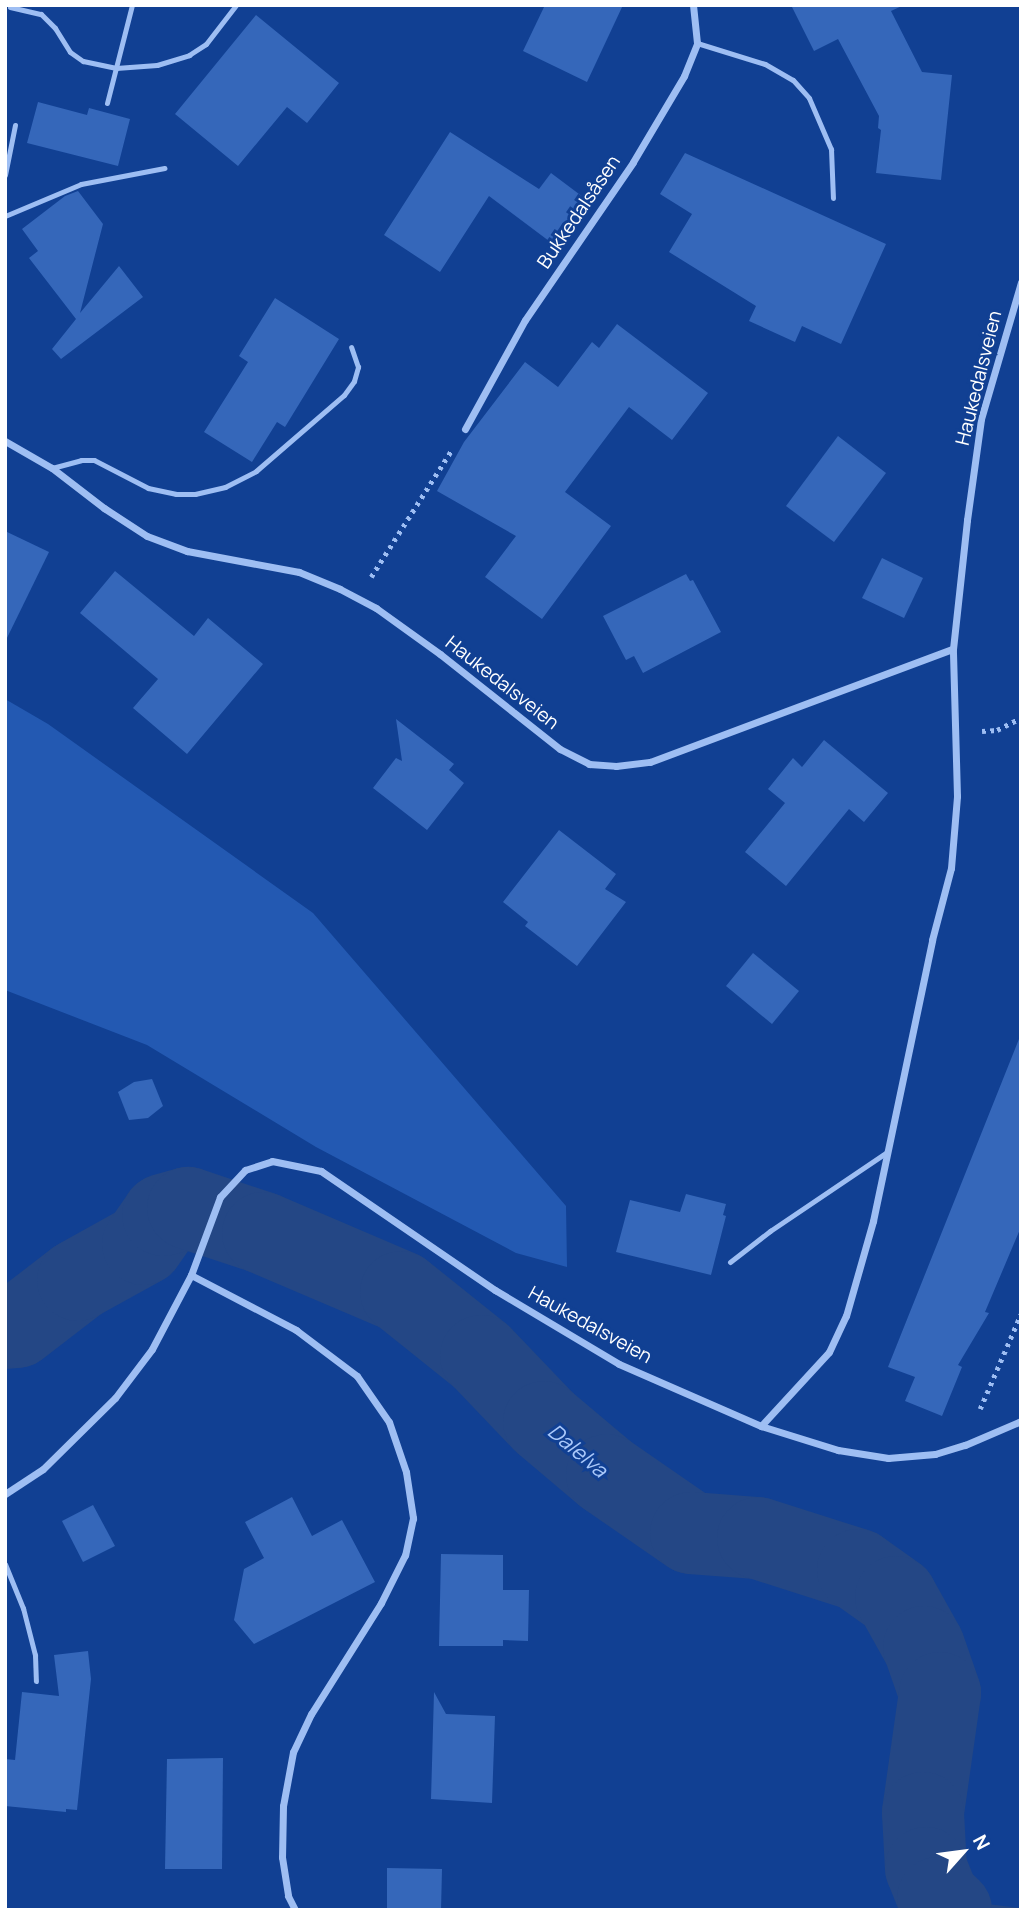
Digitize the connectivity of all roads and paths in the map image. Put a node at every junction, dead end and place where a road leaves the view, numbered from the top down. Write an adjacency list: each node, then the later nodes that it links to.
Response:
1 (132, 5): 6 (lane)
2 (236, 5): 6 (lane)
3 (693, 5): 5 (street, Bukkedalsåsen)
4 (10, 7): 6 (lane)
5 (697, 43): 11 (lane); 15 (street, Bukkedalsåsen)
6 (116, 68): 7 (lane)
7 (107, 103)
8 (15, 125): 10 (lane)
9 (163, 168): 12 (lane)
10 (5, 175)
11 (833, 198)
12 (5, 216)
13 (1021, 282): 19 (street, Haukedalsveien)
14 (351, 347): 17 (lane)
15 (464, 429): 18 (path)
16 (5, 440): 17 (street, Haukedalsveien)
17 (52, 468): 18 (street, Haukedalsveien)
18 (358, 598): 19 (street, Haukedalsveien)
19 (953, 649): 21 (street, Haukedalsveien)
20 (1021, 718): 21 (path)
21 (955, 721): 22 (street, Haukedalsveien)
22 (887, 1152): 23 (lane); 27 (street, Haukedalsveien)
23 (730, 1262)
24 (191, 1275): 27 (street, Haukedalsveien); 29 (street, Haukedalsveien); 32 (street)
25 (1021, 1314): 28 (path)
26 (1021, 1421): 28 (street)
27 (761, 1426): 28 (street)
28 (965, 1446)
29 (5, 1494)
30 (5, 1564): 31 (lane)
31 (36, 1681)
32 (295, 1910)

